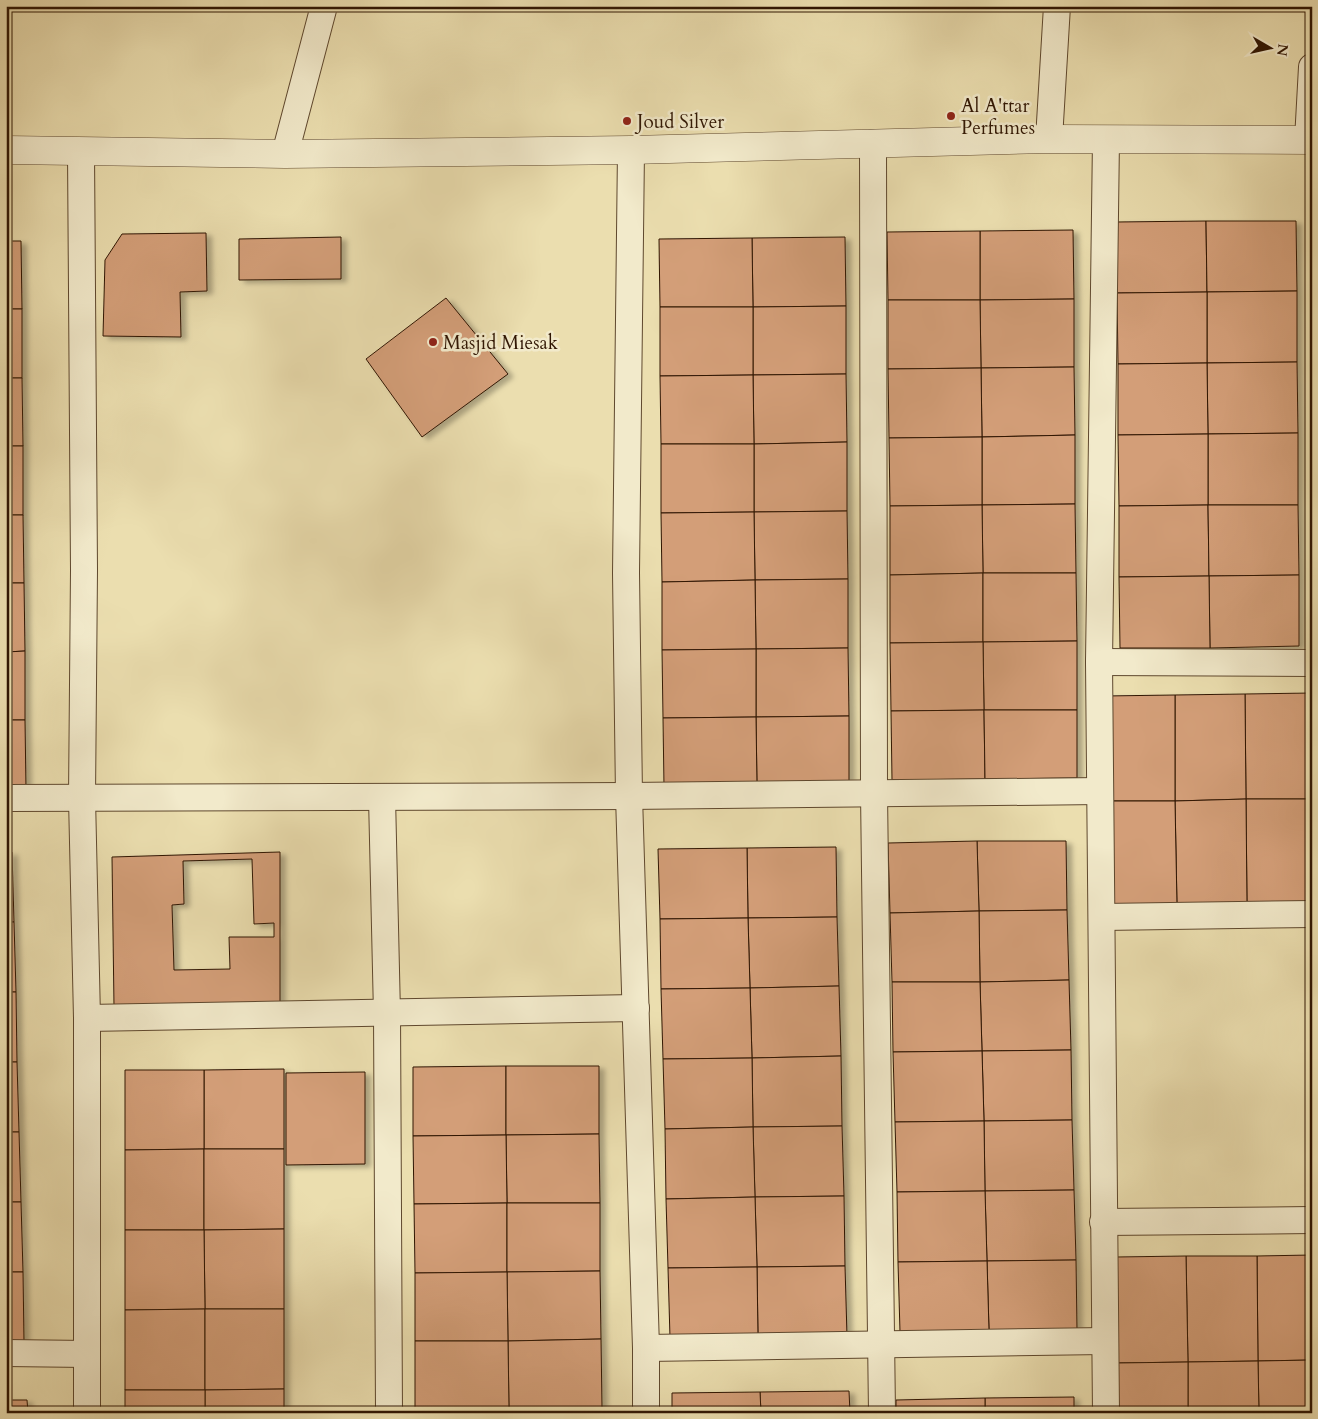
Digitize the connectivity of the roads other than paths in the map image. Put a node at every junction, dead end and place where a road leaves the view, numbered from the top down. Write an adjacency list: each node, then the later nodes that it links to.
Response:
1 (324, 6): 11 (street)
2 (1057, 6): 4 (street)
3 (1312, 67): 6 (street)
4 (1049, 139): 5 (street); 7 (street)
5 (1106, 139): 6 (street); 12 (street)
6 (1310, 140)
7 (874, 143): 9 (street); 15 (street)
8 (6, 150): 10 (street)
9 (631, 150): 11 (street); 16 (street)
10 (81, 152): 11 (street); 19 (street)
11 (285, 154)
12 (1099, 662): 13 (street); 14 (street)
13 (1312, 663)
14 (1100, 790): 15 (street); 21 (street)
15 (874, 793): 16 (street); 28 (street)
16 (629, 796): 17 (street); 22 (street)
17 (382, 797): 19 (street); 23 (street)
18 (6, 798): 19 (street)
19 (82, 798): 24 (street)
20 (1312, 914): 21 (street)
21 (1103, 917): 26 (street)
22 (636, 1008): 23 (street); 29 (street)
23 (387, 1014): 24 (street); 33 (street)
24 (87, 1018): 31 (street)
25 (1312, 1220): 26 (street)
26 (1103, 1222): 27 (street)
27 (1104, 1341): 28 (street); 36 (street)
28 (881, 1346): 29 (street); 35 (street)
29 (646, 1348): 34 (street)
30 (6, 1353): 31 (street)
31 (86, 1354): 32 (street)
32 (87, 1413)
33 (389, 1413)
34 (646, 1413)
35 (882, 1413)
36 (1106, 1413)

